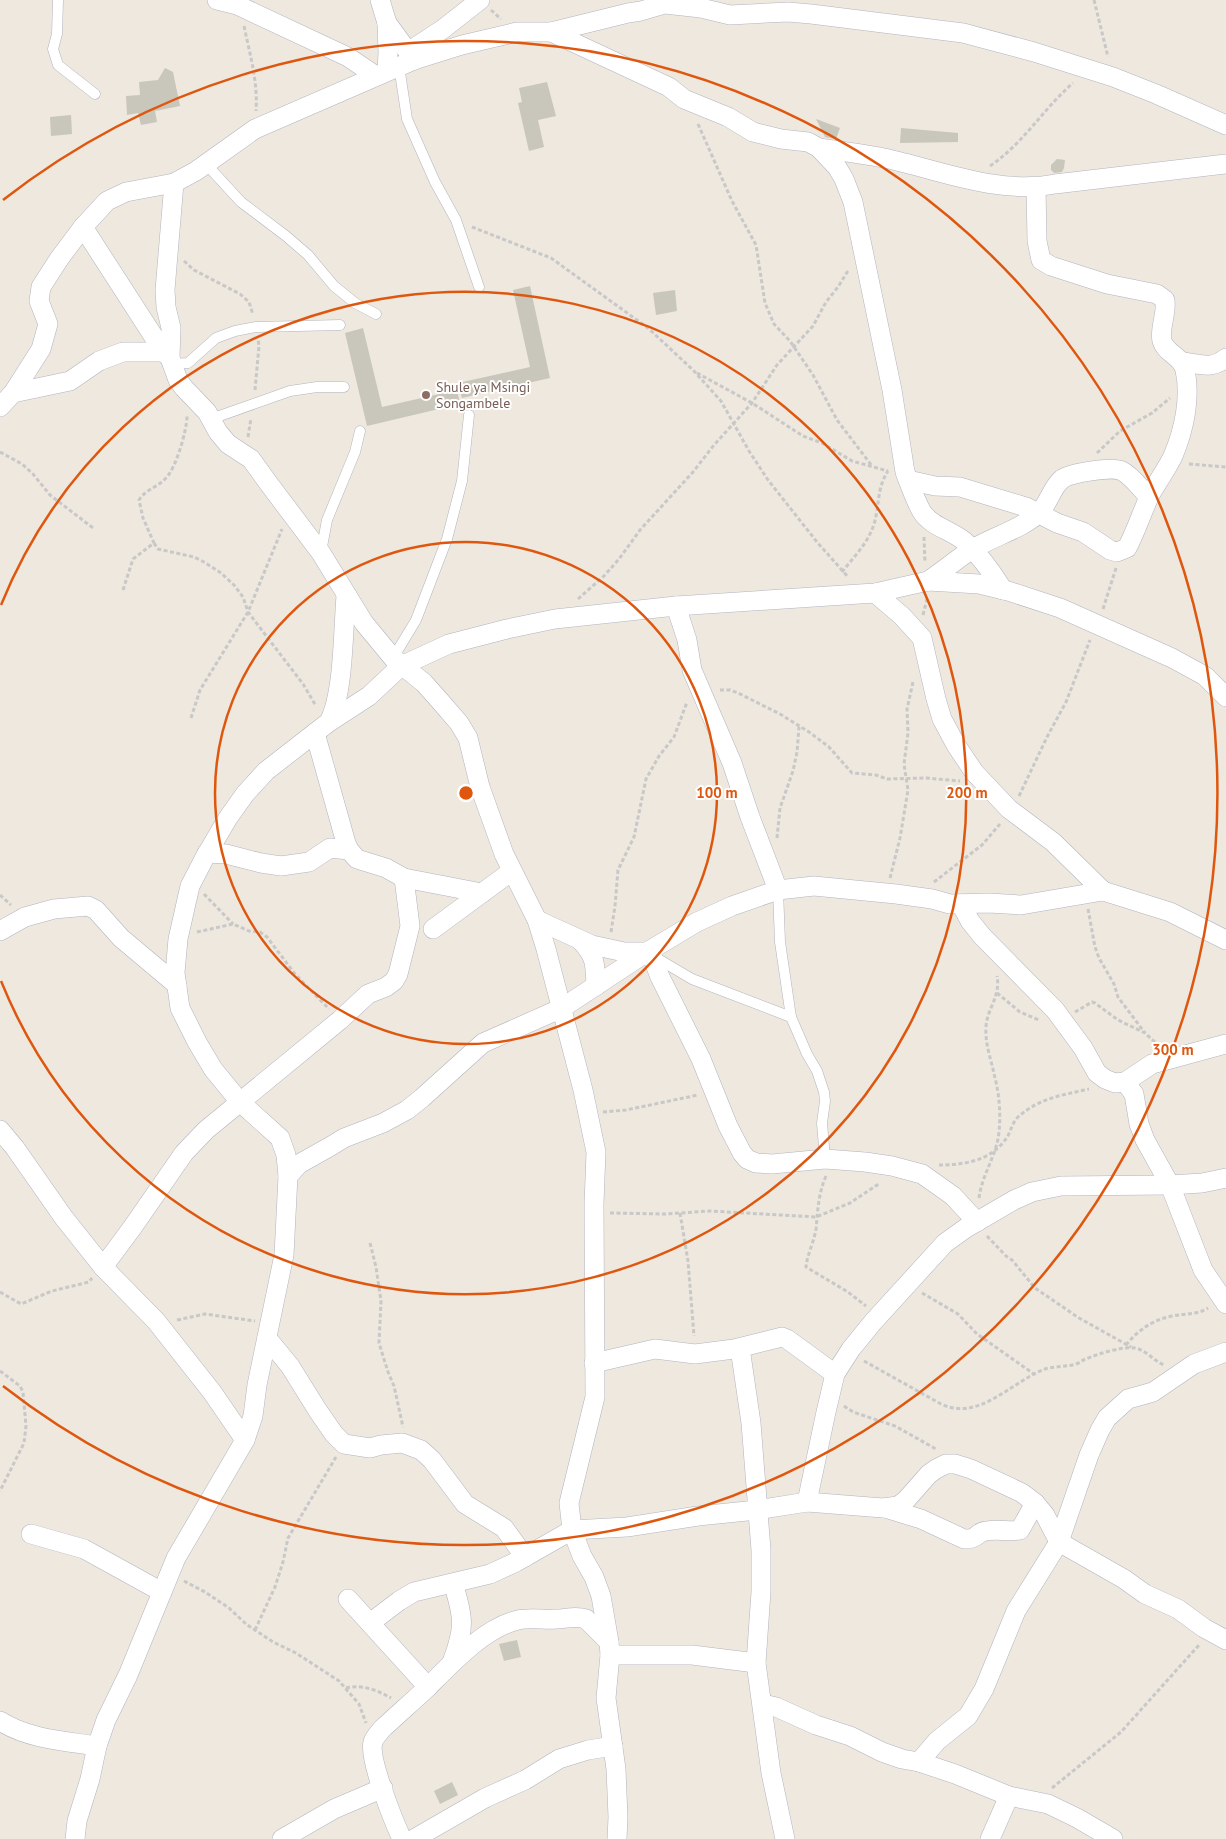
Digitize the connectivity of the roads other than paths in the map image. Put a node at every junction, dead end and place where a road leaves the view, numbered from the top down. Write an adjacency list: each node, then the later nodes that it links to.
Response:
1 (58, 0): 8 (lane)
2 (217, 0): 7 (street)
3 (380, 0): 5 (street)
4 (480, 0): 7 (street)
5 (387, 23): 7 (street); 7 (street)
6 (551, 32): 7 (street); 9 (street); 10 (street)
7 (397, 65): 12 (street); 18 (lane)
8 (95, 94)
9 (1226, 126)
10 (819, 148): 11 (street); 14 (street)
11 (853, 153): 14 (street); 16 (street)
12 (206, 164): 15 (street); 19 (lane)
13 (1226, 164): 16 (street)
14 (844, 179): 29 (street)
15 (174, 183): 17 (street); 21 (street)
16 (1036, 187): 23 (street)
17 (83, 227): 21 (street); 25 (street)
18 (479, 287)
19 (376, 314)
20 (340, 325): 21 (lane)
21 (169, 358): 25 (street); 27 (street)
22 (1226, 358): 23 (street)
23 (1183, 362): 30 (street)
24 (344, 387): 27 (lane)
25 (6, 400)
26 (469, 415): 39 (lane)
27 (211, 419): 33 (street)
28 (360, 431): 33 (lane)
29 (908, 480): 31 (street); 32 (street)
30 (1149, 497): 31 (street); 31 (street)
31 (1038, 514): 32 (street)
32 (972, 550): 34 (street); 35 (street)
33 (321, 553): 37 (street)
34 (927, 581): 35 (street); 36 (street)
35 (1003, 590): 40 (street)
36 (869, 594): 38 (street); 47 (street)
37 (346, 596): 39 (street); 41 (street)
38 (676, 606): 39 (street); 46 (street)
39 (397, 662): 41 (street); 44 (street)
40 (1226, 697)
41 (324, 726): 42 (street); 43 (street)
42 (348, 850): 43 (street); 45 (street)
43 (207, 853): 56 (street)
44 (512, 872): 48 (street); 50 (street)
45 (404, 878): 48 (street); 62 (street)
46 (778, 890): 49 (street); 55 (street); 59 (lane)
47 (1094, 892): 49 (street); 54 (street)
48 (482, 893): 51 (street)
49 (961, 904): 61 (street)
50 (537, 920): 53 (street); 58 (street)
51 (433, 929)
52 (0, 931): 56 (street)
53 (581, 940): 55 (street); 57 (street)
54 (1226, 940)
55 (649, 953): 57 (street); 59 (lane); 64 (street)
56 (177, 985): 62 (street)
57 (596, 986): 58 (street)
58 (562, 1008): 65 (street); 74 (street)
59 (791, 1018): 64 (lane)
60 (1226, 1044): 61 (street)
61 (1120, 1083): 67 (street)
62 (240, 1102): 65 (street); 69 (street)
63 (0, 1130): 69 (street)
64 (828, 1160): 68 (street)
65 (288, 1176): 71 (street)
66 (1226, 1178): 67 (street)
67 (1170, 1186): 68 (street); 70 (street)
68 (976, 1222): 75 (street)
69 (102, 1267): 76 (street)
70 (1223, 1300)
71 (269, 1330): 76 (street); 84 (street)
72 (740, 1348): 74 (street); 75 (street); 80 (street)
73 (1226, 1352): 83 (street)
74 (594, 1363): 81 (street)
75 (835, 1374): 77 (street)
76 (245, 1440): 86 (street)
77 (807, 1502): 79 (street); 80 (street)
78 (1035, 1503): 79 (street); 79 (street); 83 (street)
79 (884, 1508)
80 (757, 1510): 81 (street); 91 (street)
81 (572, 1530): 84 (street); 90 (street)
82 (31, 1534): 86 (street)
83 (1059, 1542): 89 (street); 98 (street)
84 (525, 1557): 85 (street)
85 (453, 1583): 88 (street); 92 (street)
86 (162, 1592): 96 (street)
87 (348, 1599): 88 (street)
88 (370, 1623): 93 (street)
89 (1220, 1637)
90 (609, 1648): 91 (street); 92 (street); 97 (street)
91 (756, 1663): 94 (street)
92 (451, 1664): 93 (street)
93 (428, 1687): 99 (street)
94 (763, 1704): 98 (street); 106 (street)
95 (0, 1721): 96 (street)
96 (97, 1746): 101 (street)
97 (613, 1746): 104 (street); 105 (street)
98 (919, 1762): 100 (street)
99 (383, 1788): 102 (street); 103 (street)
100 (1009, 1796): 107 (street); 108 (street)
101 (75, 1839)
102 (282, 1839)
103 (402, 1839)
104 (414, 1839)
105 (617, 1839)
106 (785, 1839)
107 (990, 1839)
108 (1113, 1839)

